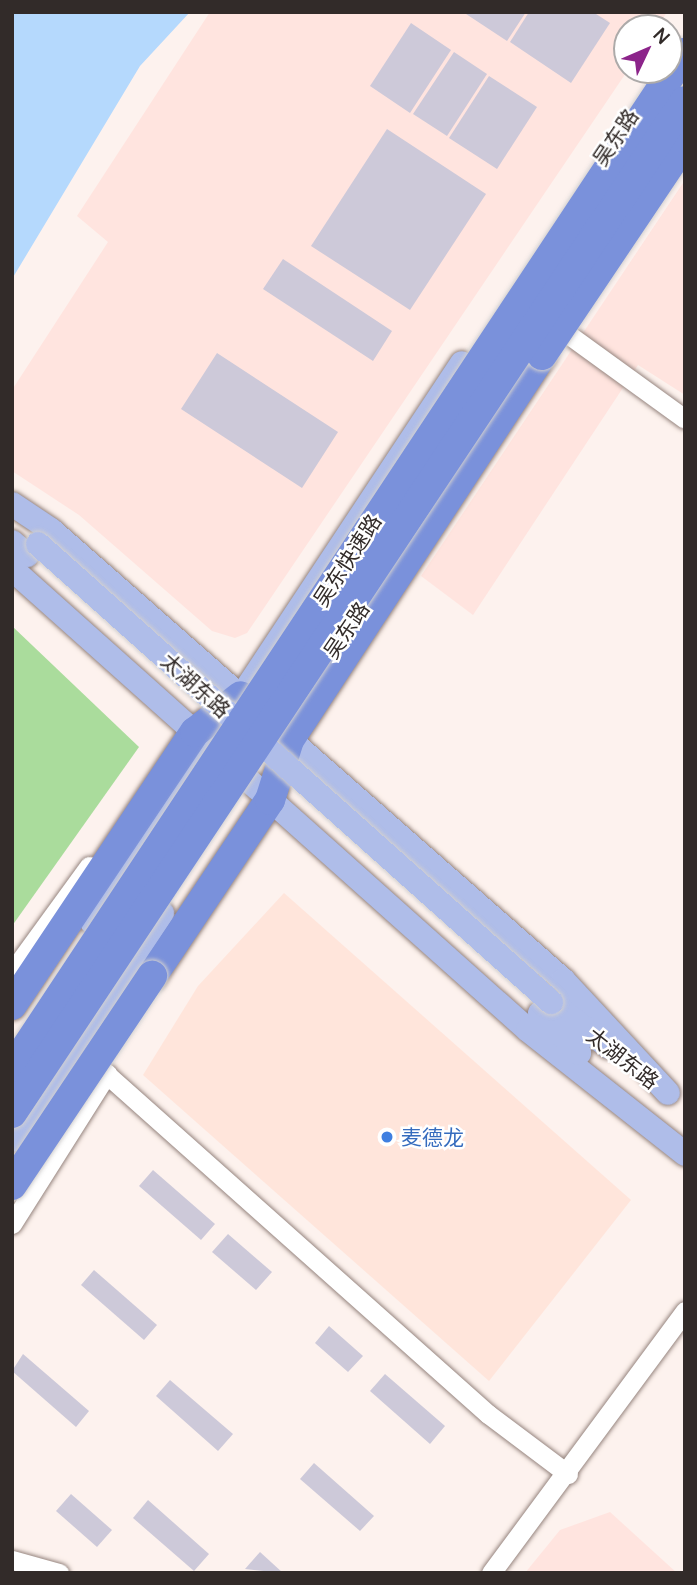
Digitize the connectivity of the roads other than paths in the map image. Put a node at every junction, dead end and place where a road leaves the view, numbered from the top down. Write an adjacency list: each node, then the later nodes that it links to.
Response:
1 (685, 53): 24 (highway, 吴东快速路, bridge)
2 (652, 84): 6 (main road, 吴东路)
3 (685, 101): 27 (highway, 吴东快速路, bridge)
4 (685, 123): 7 (main road, 吴东路)
5 (685, 142): 14 (highway, bridge)
6 (509, 295): 7 (street); 13 (main road, 吴东路)
7 (551, 322): 8 (street); 14 (main road, 吴东路)
8 (685, 419)
9 (12, 504): 13 (main road, 太湖东路)
10 (12, 520): 21 (main road, 太湖东路, bridge)
11 (12, 542): 21 (main road, 太湖东路, bridge)
12 (12, 569): 15 (main road, 太湖东路)
13 (241, 696): 14 (main road, 太湖东路); 15 (highway)
14 (284, 735): 16 (main road, 吴东路); 17 (highway); 26 (main road, 太湖东路)
15 (202, 738): 16 (main road, 太湖东路); 18 (highway); 22 (main road)
16 (248, 780): 17 (main road, 太湖东路); 23 (main road, 吴东路)
17 (270, 800): 28 (main road, 太湖东路); 32 (highway, bridge)
18 (141, 813): 19 (street); 20 (highway)
19 (12, 972)
20 (12, 1005)
21 (545, 1008): 26 (main road, 太湖东路); 28 (main road, 太湖东路)
22 (12, 1043)
23 (77, 1047): 25 (street); 29 (main road, 吴东路); 31 (street)
24 (12, 1069)
25 (107, 1074): 33 (street); 35 (street)
26 (676, 1101)
27 (12, 1113)
28 (647, 1121): 30 (main road)
29 (12, 1140)
30 (685, 1154)
31 (12, 1155)
32 (12, 1185)
33 (12, 1224)
34 (685, 1311): 35 (street)
35 (568, 1474): 38 (street)
36 (12, 1560): 37 (street)
37 (59, 1573)
38 (491, 1573)

